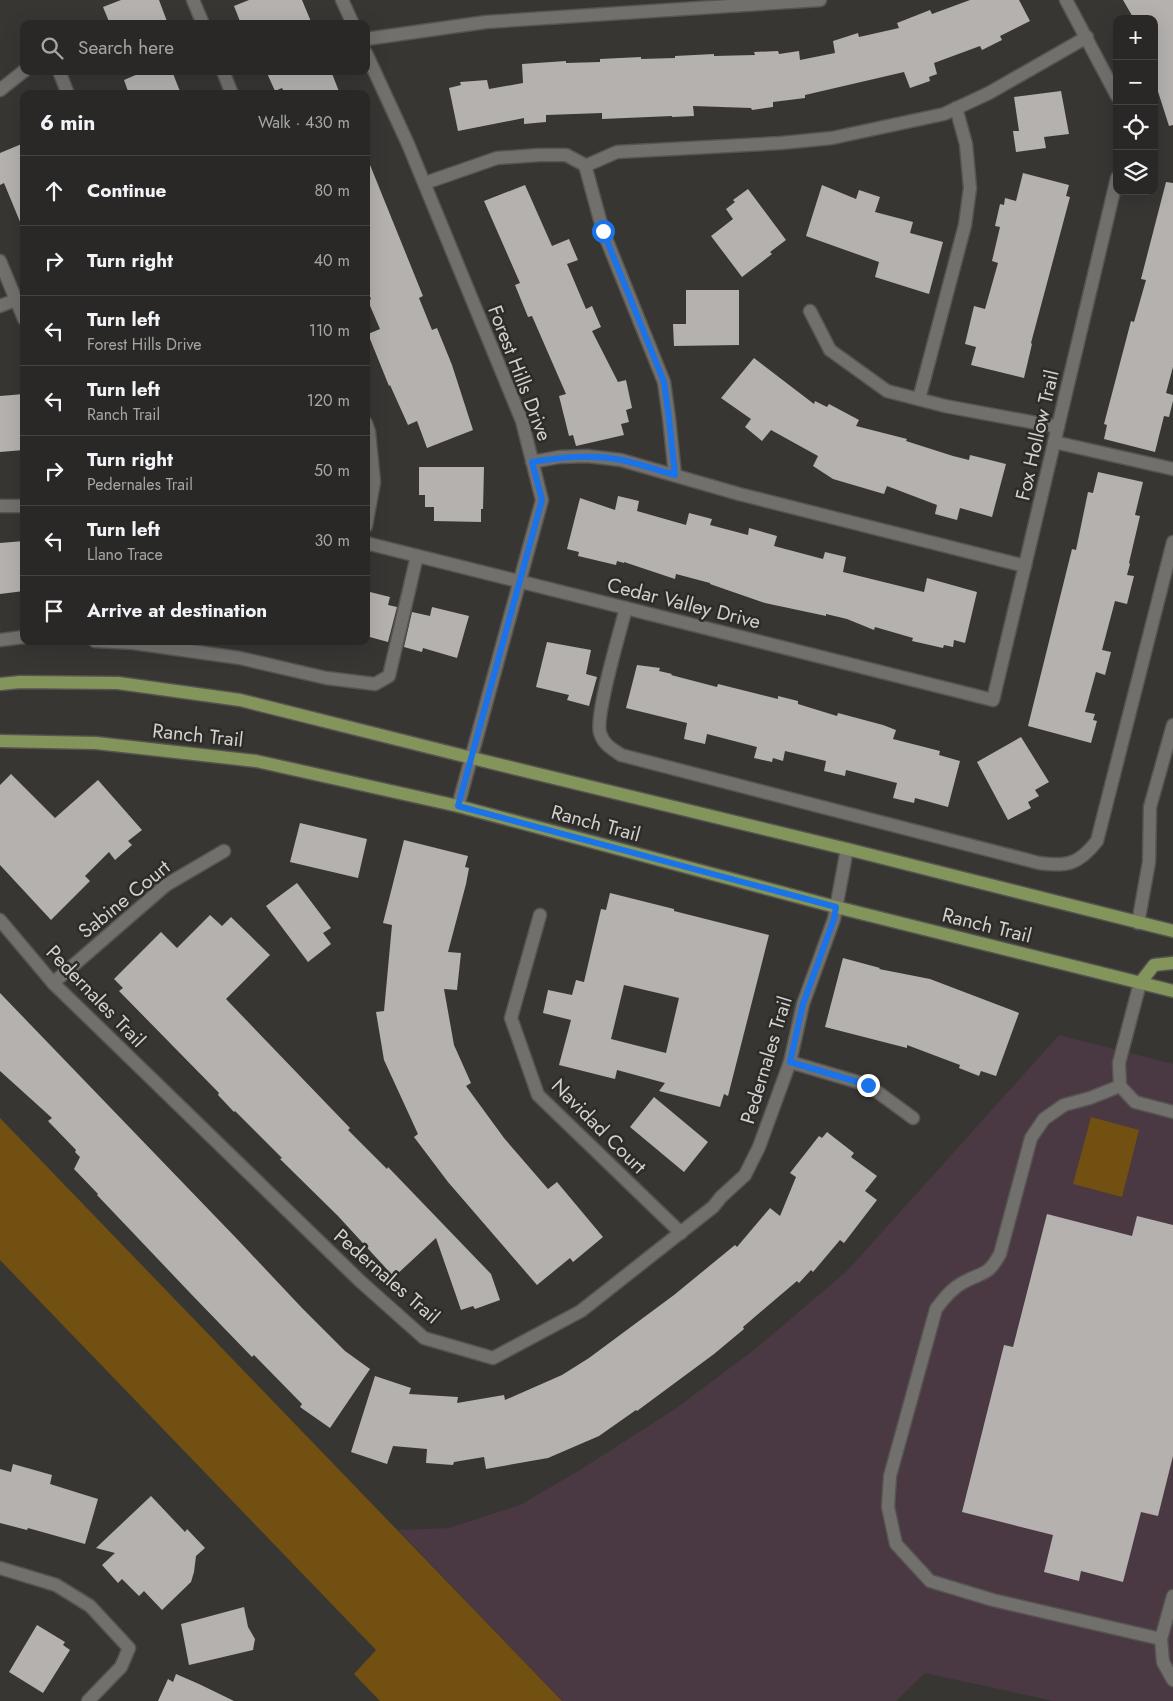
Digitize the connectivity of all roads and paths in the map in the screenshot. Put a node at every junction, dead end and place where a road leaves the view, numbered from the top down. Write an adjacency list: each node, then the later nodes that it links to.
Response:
1 (193, 0): 5 (street)
2 (342, 0): 6 (street)
3 (820, 0): 7 (street)
4 (1066, 0): 8 (street)
5 (201, 20)
6 (351, 20)
7 (370, 38)
8 (1087, 38): 13 (street); 17 (street)
9 (370, 62): 19 (street, Forest Hills Drive)
10 (20, 74): 14 (street)
11 (61, 75): 15 (street)
12 (225, 75): 16 (street)
13 (1113, 88)
14 (0, 90)
15 (66, 90)
16 (230, 90)
17 (956, 108): 18 (street); 26 (street)
18 (585, 166): 19 (street); 32 (street)
19 (425, 183): 30 (street, Forest Hills Drive)
20 (1113, 195): 27 (street, Fox Hollow Trail)
21 (0, 261): 22 (street)
22 (16, 300): 23 (street); 24 (street)
23 (0, 306)
24 (20, 310)
25 (810, 311): 26 (street)
26 (919, 399): 27 (street)
27 (1058, 427): 29 (street, Fox Hollow Trail)
28 (370, 442): 33 (street)
29 (1054, 442): 31 (street); 39 (street, Fox Hollow Trail)
30 (532, 462): 32 (street); 40 (street, Forest Hills Drive)
31 (1173, 469)
32 (675, 475): 39 (street)
33 (370, 504)
34 (0, 506): 35 (street)
35 (20, 506)
36 (1173, 542): 41 (street)
37 (370, 544): 38 (street, Cedar Valley Drive)
38 (417, 556): 40 (street, Cedar Valley Drive); 44 (street)
39 (1025, 566): 46 (street, Fox Hollow Trail)
40 (521, 582): 41 (street, Cedar Valley Drive); 49 (street, Forest Hills Drive)
41 (626, 608): 46 (street, Cedar Valley Drive)
42 (20, 638): 43 (street)
43 (0, 640)
44 (141, 645)
45 (0, 684): 49 (main road, Ranch Trail)
46 (993, 700)
47 (1173, 726): 56 (street)
48 (0, 741): 50 (main road, Ranch Trail)
49 (472, 758): 50 (street, Forest Hills Drive); 51 (main road, Ranch Trail)
50 (458, 806): 53 (main road, Ranch Trail)
51 (847, 849): 53 (street, Pedernales Trail); 56 (main road, Ranch Trail)
52 (224, 851): 59 (street, Sabine Court)
53 (836, 907): 60 (main road, Ranch Trail); 62 (street, Pedernales Trail)
54 (540, 915): 66 (street, Navidad Court)
55 (0, 920): 59 (street, Pedernales Trail)
56 (1138, 923): 57 (main road, Ranch Trail)
57 (1173, 932)
58 (1173, 963): 60 (main road)
59 (53, 983): 66 (street, Pedernales Trail)
60 (1140, 983): 61 (main road, Ranch Trail); 63 (street)
61 (1173, 991)
62 (790, 1062): 65 (street); 66 (street, Pedernales Trail)
63 (1120, 1086): 64 (street); 69 (street)
64 (1173, 1112)
65 (913, 1118)
66 (681, 1234)
67 (0, 1568): 71 (street)
68 (1173, 1596): 69 (street)
69 (1161, 1639): 70 (street)
70 (1173, 1680)
71 (88, 1701)

